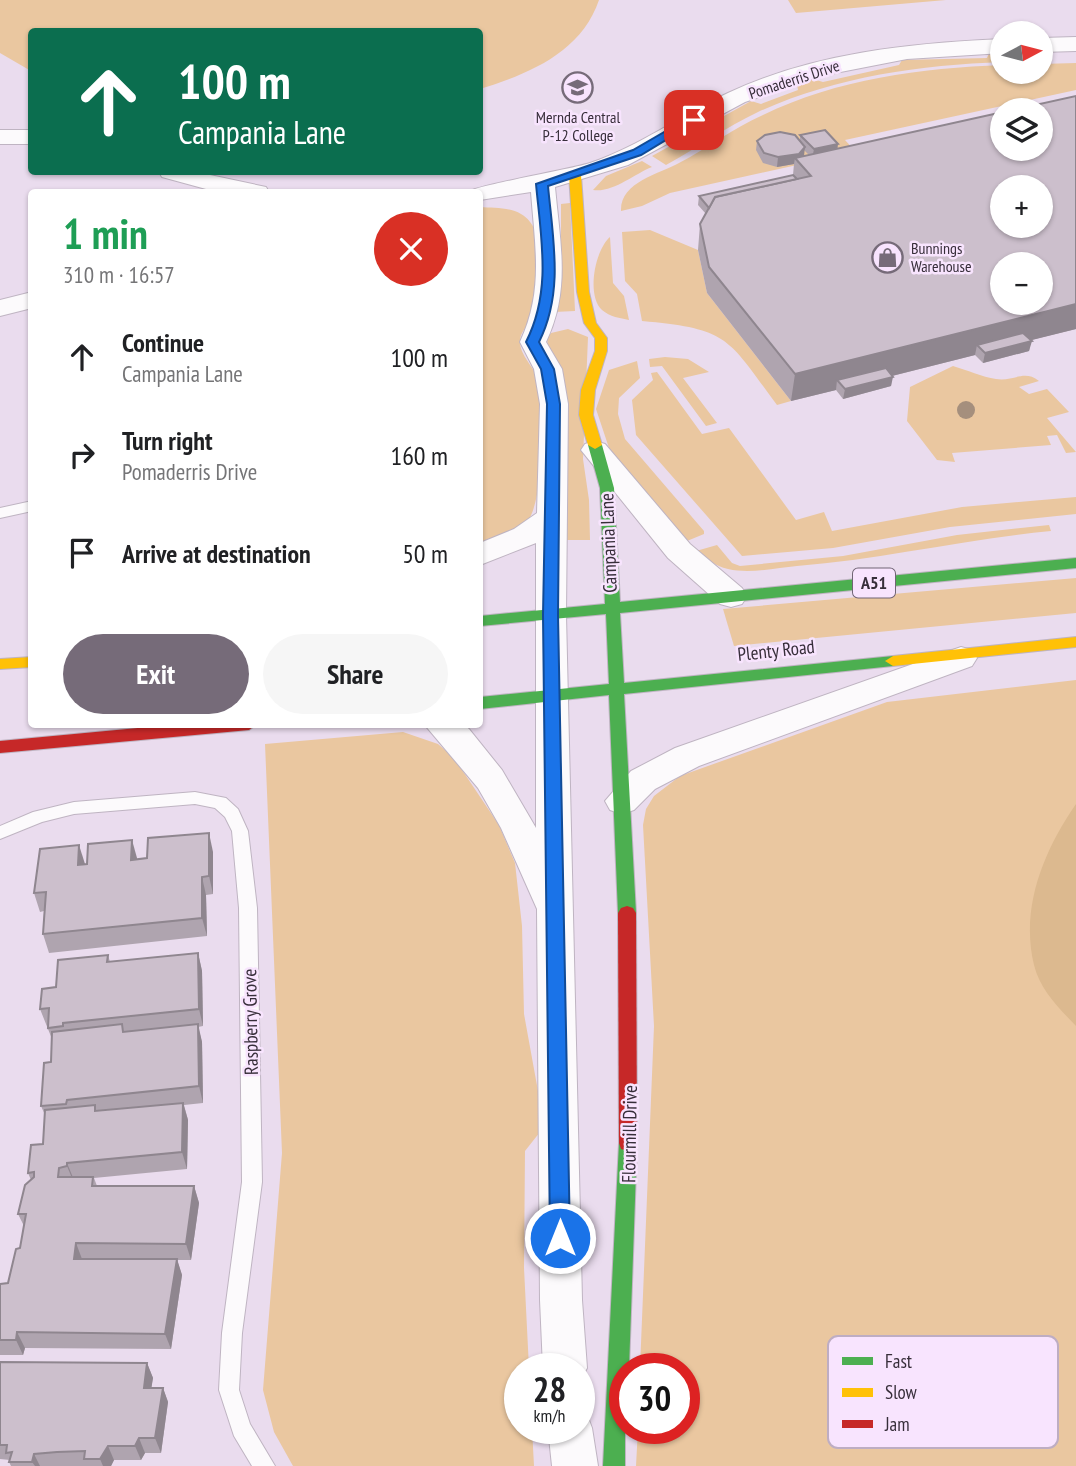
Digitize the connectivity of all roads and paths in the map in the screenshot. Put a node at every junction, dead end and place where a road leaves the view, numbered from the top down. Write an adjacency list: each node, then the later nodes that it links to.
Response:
1 (1076, 44): 2 (street)
2 (1054, 45)
3 (990, 47): 7 (street, Pomaderris Drive)
4 (0, 137): 5 (street)
5 (28, 137)
6 (182, 175): 9 (street)
7 (575, 176): 8 (street, Pomaderris Drive); 14 (main road, Campania Lane)
8 (542, 184): 10 (street, Pomaderris Drive); 13 (street)
9 (234, 189)
10 (483, 193)
11 (28, 301): 12 (street)
12 (0, 308)
13 (542, 323): 14 (street); 18 (street)
14 (590, 323): 15 (main road, Campania Lane)
15 (593, 448): 21 (street); 22 (main road, Campania Lane)
16 (28, 507): 17 (lane)
17 (0, 513)
18 (551, 518): 19 (street); 23 (street)
19 (483, 554)
20 (1076, 563): 21 (main road, A51)
21 (731, 596): 22 (main road, A51)
22 (610, 610): 23 (main road, A51); 29 (main road, Campania Lane)
23 (550, 615): 24 (main road, A51); 30 (street)
24 (483, 621)
25 (1076, 642): 26 (main road, Plenty Road)
26 (990, 649): 29 (main road, Plenty Road); 35 (street)
27 (28, 662): 28 (main road)
28 (0, 664)
29 (615, 687): 30 (main road, Plenty Road); 35 (main road, Flourmill Drive)
30 (553, 695): 31 (main road, Plenty Road); 37 (street)
31 (483, 703)
32 (206, 728): 34 (main road)
33 (445, 728): 37 (street)
34 (0, 747)
35 (622, 802): 42 (main road, Flourmill Drive)
36 (0, 833): 40 (lane, Raspberry Grove)
37 (557, 924): 38 (street)
38 (564, 1353)
39 (572, 1444): 41 (street)
40 (264, 1466)
41 (575, 1466)
42 (614, 1466)

